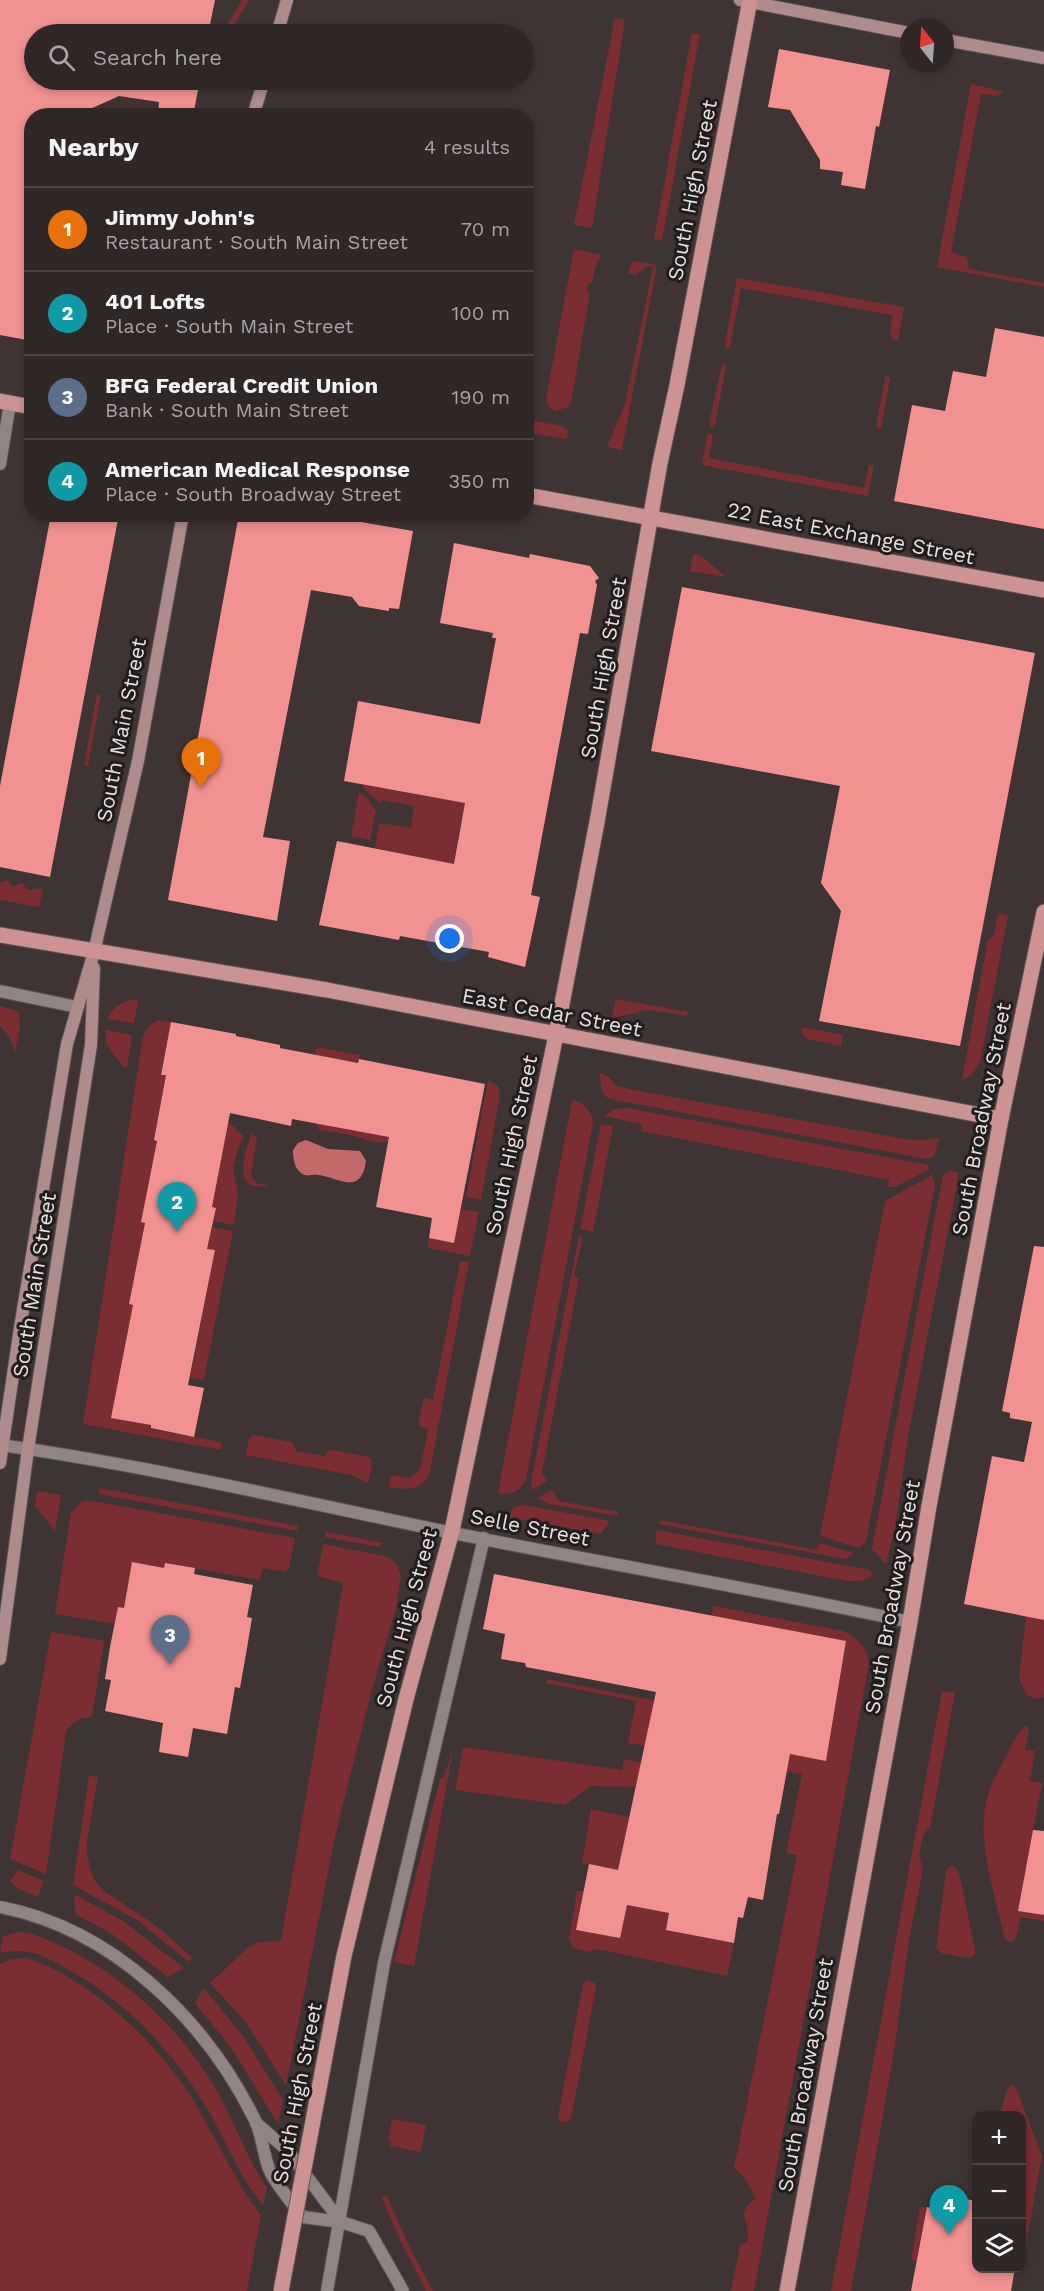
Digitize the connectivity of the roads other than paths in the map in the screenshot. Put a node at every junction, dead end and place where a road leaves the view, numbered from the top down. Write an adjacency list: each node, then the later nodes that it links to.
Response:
1 (287, 0): 3 (main road)
2 (746, 0): 4 (main road); 13 (main road, South High Street)
3 (280, 24)
4 (900, 31)
5 (954, 42): 6 (main road)
6 (1044, 58)
7 (261, 90): 8 (main road)
8 (256, 108)
9 (5, 402): 10 (main road); 11 (street)
10 (24, 406)
11 (0, 464)
12 (534, 496): 13 (main road, 22 East Exchange Street)
13 (651, 518): 15 (main road, 22 East Exchange Street); 21 (main road, South High Street)
14 (182, 522): 18 (main road, South Main Street)
15 (1044, 590)
16 (1044, 912): 22 (main road, South Broadway Street)
17 (1, 935): 18 (main road, East Cedar Street)
18 (94, 952): 20 (main road, South Main Street); 21 (main road, East Cedar Street); 24 (main road, South Main Street)
19 (0, 992): 20 (street)
20 (77, 1007): 23 (main road, South Main Street)
21 (556, 1035): 22 (main road, East Cedar Street); 26 (main road, South High Street)
22 (1002, 1119): 28 (main road, South Broadway Street)
23 (1, 1445): 24 (street, Selle Street); 25 (main road, South Main Street)
24 (28, 1449): 26 (street, Selle Street); 29 (main road, South Main Street)
25 (0, 1463)
26 (452, 1531): 27 (street, Selle Street); 33 (main road, South High Street, bridge)
27 (484, 1538): 28 (street, Selle Street); 32 (street)
28 (910, 1623): 36 (main road, South Broadway Street)
29 (0, 1659)
30 (0, 1907): 31 (street)
31 (255, 2122): 32 (street); 32 (street)
32 (340, 2222): 34 (street); 35 (street)
33 (282, 2291)
34 (327, 2291)
35 (403, 2291)
36 (787, 2291)

